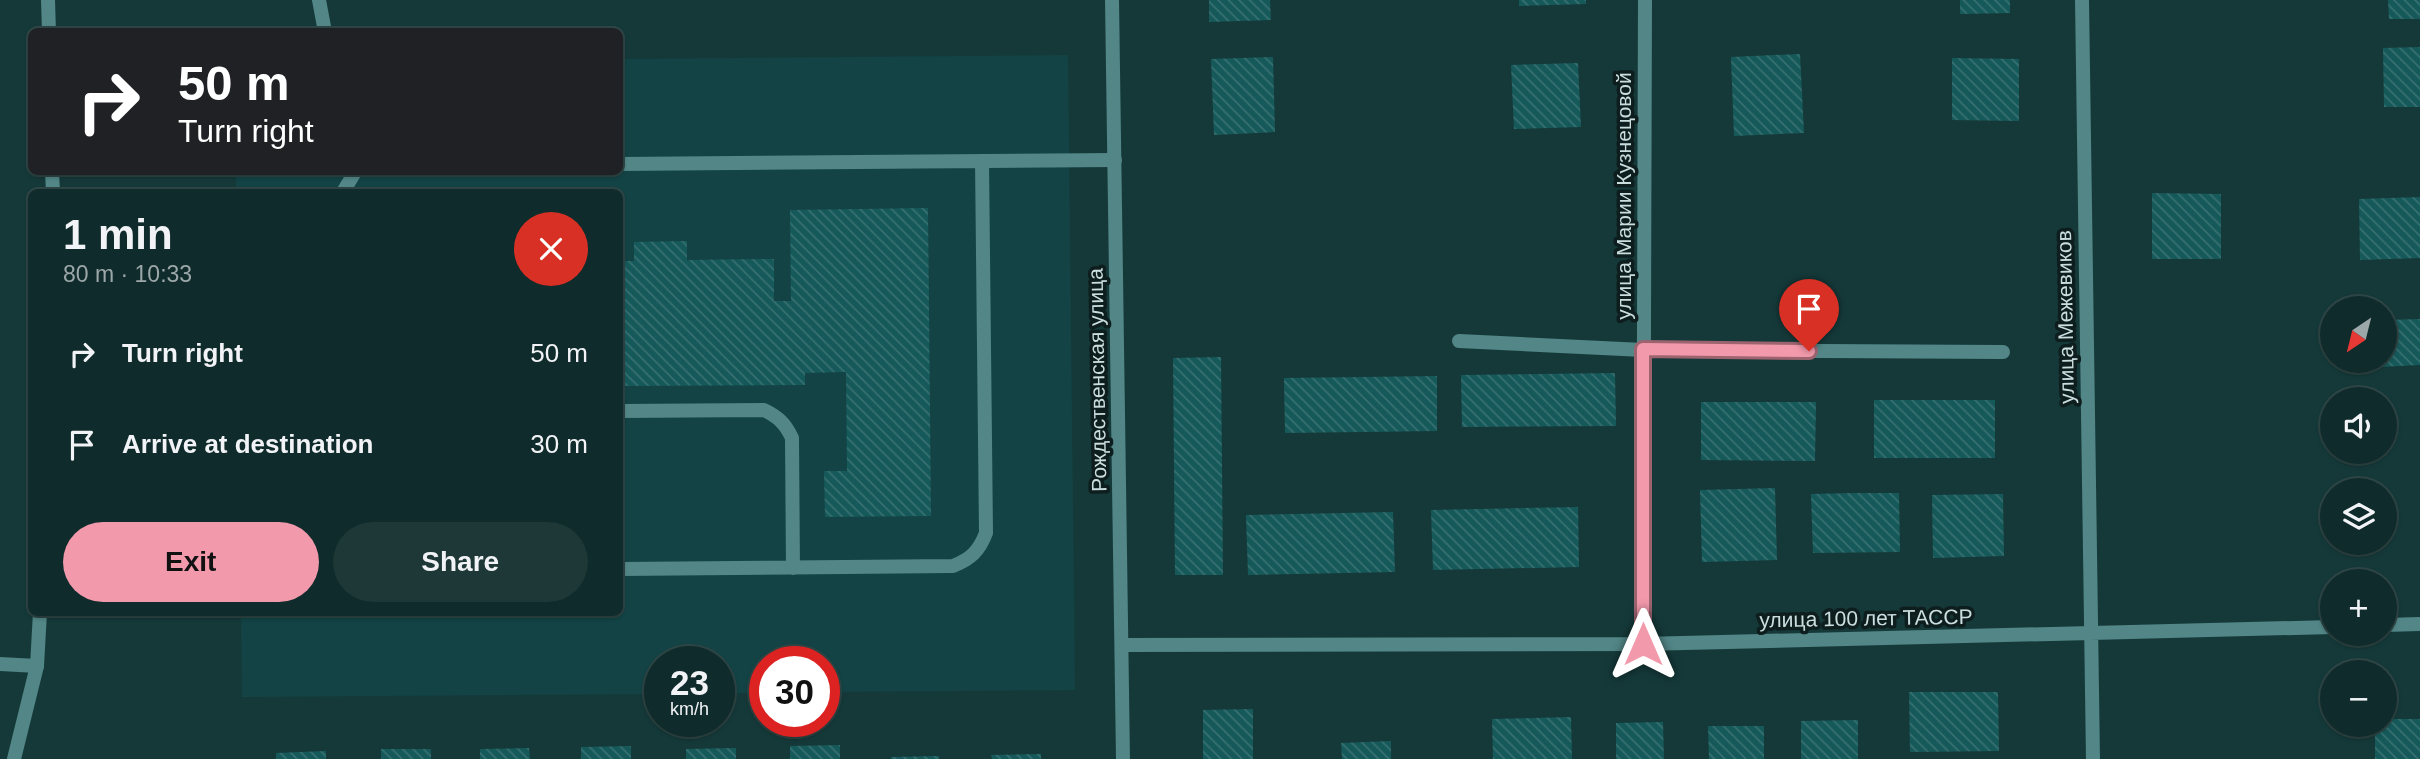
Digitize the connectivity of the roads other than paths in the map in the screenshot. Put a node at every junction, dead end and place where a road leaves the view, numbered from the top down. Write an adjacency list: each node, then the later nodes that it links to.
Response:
1 (48, 0): 6 (street)
2 (318, 0): 7 (street)
3 (1112, 0): 8 (street, Рождественская улица)
4 (1645, 0): 12 (street, улица Марии Кузнецовой)
5 (2082, 0): 21 (street, улица Межевиков)
6 (49, 28)
7 (325, 28)
8 (1115, 160): 9 (street); 23 (street, Рождественская улица)
9 (982, 161): 10 (street); 15 (street)
10 (623, 164)
11 (1459, 341): 12 (street)
12 (1643, 349): 13 (street); 22 (street, улица Марии Кузнецовой)
13 (2003, 352)
14 (623, 411): 15 (street)
15 (793, 568): 16 (street)
16 (623, 569)
17 (40, 616): 25 (street)
18 (2420, 624): 19 (street)
19 (2397, 625)
20 (2320, 626): 21 (street, улица 100 лет ТАССР)
21 (2091, 634): 22 (street, улица 100 лет ТАССР); 28 (street, улица Межевиков)
22 (1643, 644): 23 (street, улица 100 лет ТАССР)
23 (1122, 645): 27 (street, Рождественская улица)
24 (0, 664): 25 (street)
25 (37, 666): 26 (street)
26 (14, 759)
27 (1123, 759)
28 (2092, 759)

